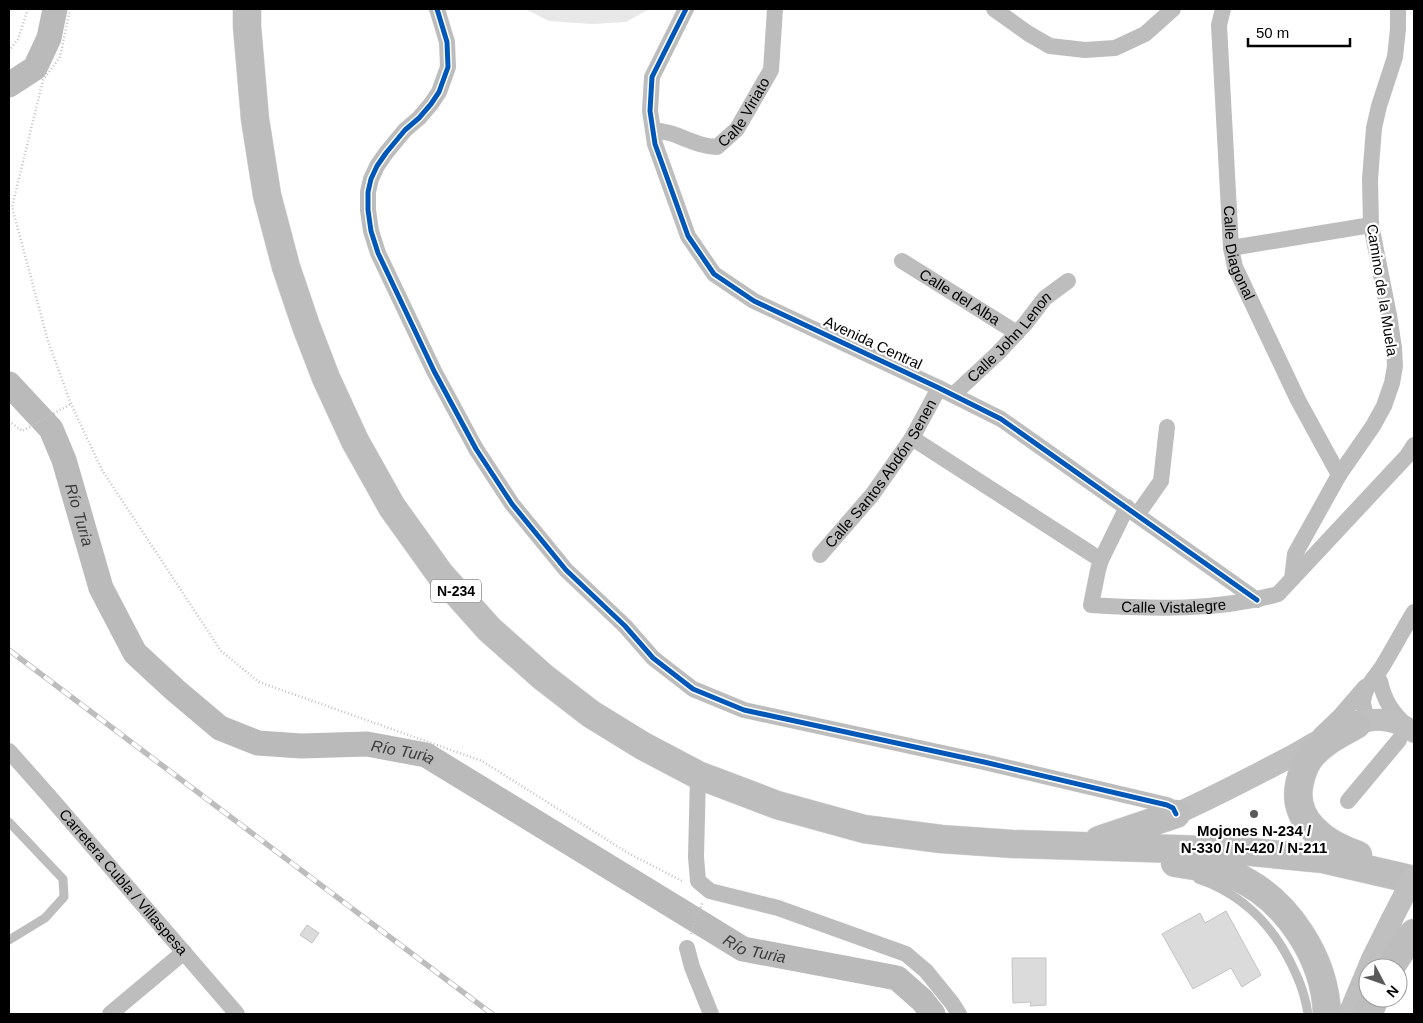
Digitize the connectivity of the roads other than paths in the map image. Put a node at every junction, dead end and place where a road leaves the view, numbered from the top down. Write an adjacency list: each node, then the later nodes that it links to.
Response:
1 (247, 9): 31 (highway, N-234)
2 (437, 9): 33 (street)
3 (686, 9): 9 (street, Avenida Central)
4 (775, 9): 9 (street, Calle Viriato)
5 (994, 9): 6 (street)
6 (1173, 9)
7 (1223, 9): 11 (street, Calle Diagonal)
8 (1398, 9): 10 (street, Camino de la Muela)
9 (653, 130): 15 (street, Avenida Central)
10 (1371, 225): 11 (street); 19 (street, Camino de la Muela)
11 (1231, 248): 19 (street, Calle Diagonal)
12 (902, 261): 14 (street, Calle del Alba)
13 (1068, 280): 14 (street, Calle John Lenon)
14 (1017, 333): 15 (street, Calle John Lenon)
15 (946, 391): 17 (street, Calle Santos Abdón Senen); 20 (street, Avenida Central)
16 (1167, 427): 20 (street)
17 (912, 438): 21 (street, Calle Santos Abdón Senen); 22 (street)
18 (1414, 446): 23 (street, Calle Vistalegre)
19 (1338, 475): 23 (street, Camino de la Muela)
20 (1132, 511): 22 (street); 24 (street, Avenida Central)
21 (820, 554)
22 (1101, 560): 24 (street, Calle Vistalegre)
23 (1292, 578): 24 (street, Calle Vistalegre)
24 (1256, 600)
25 (1414, 612): 26 (street)
26 (1377, 676): 27 (street); 28 (street); 29 (street)
27 (1362, 723): 28 (main road); 29 (main road); 37 (highway)
28 (1406, 736): 32 (street)
29 (1302, 750): 33 (main road)
30 (9, 751): 44 (street, Carretera Cubla / Villaspesa)
31 (698, 775): 35 (highway, N-234); 49 (street)
32 (1348, 801)
33 (1176, 814): 35 (highway)
34 (9, 822): 42 (lane)
35 (1083, 846): 36 (highway, N-234)
36 (1121, 847): 40 (highway, N-234); 51 (highway)
37 (1414, 872)
38 (1414, 876): 41 (main road, bridge)
39 (1191, 877): 50 (lane)
40 (1414, 880)
41 (1403, 926): 45 (highway); 52 (main road)
42 (9, 940)
43 (687, 948): 48 (street)
44 (184, 952): 46 (street); 47 (street, Carretera Cubla / Villaspesa)
45 (1396, 958)
46 (110, 1014)
47 (237, 1014)
48 (711, 1014)
49 (959, 1014)
50 (1308, 1014)
51 (1327, 1014)
52 (1349, 1014)

